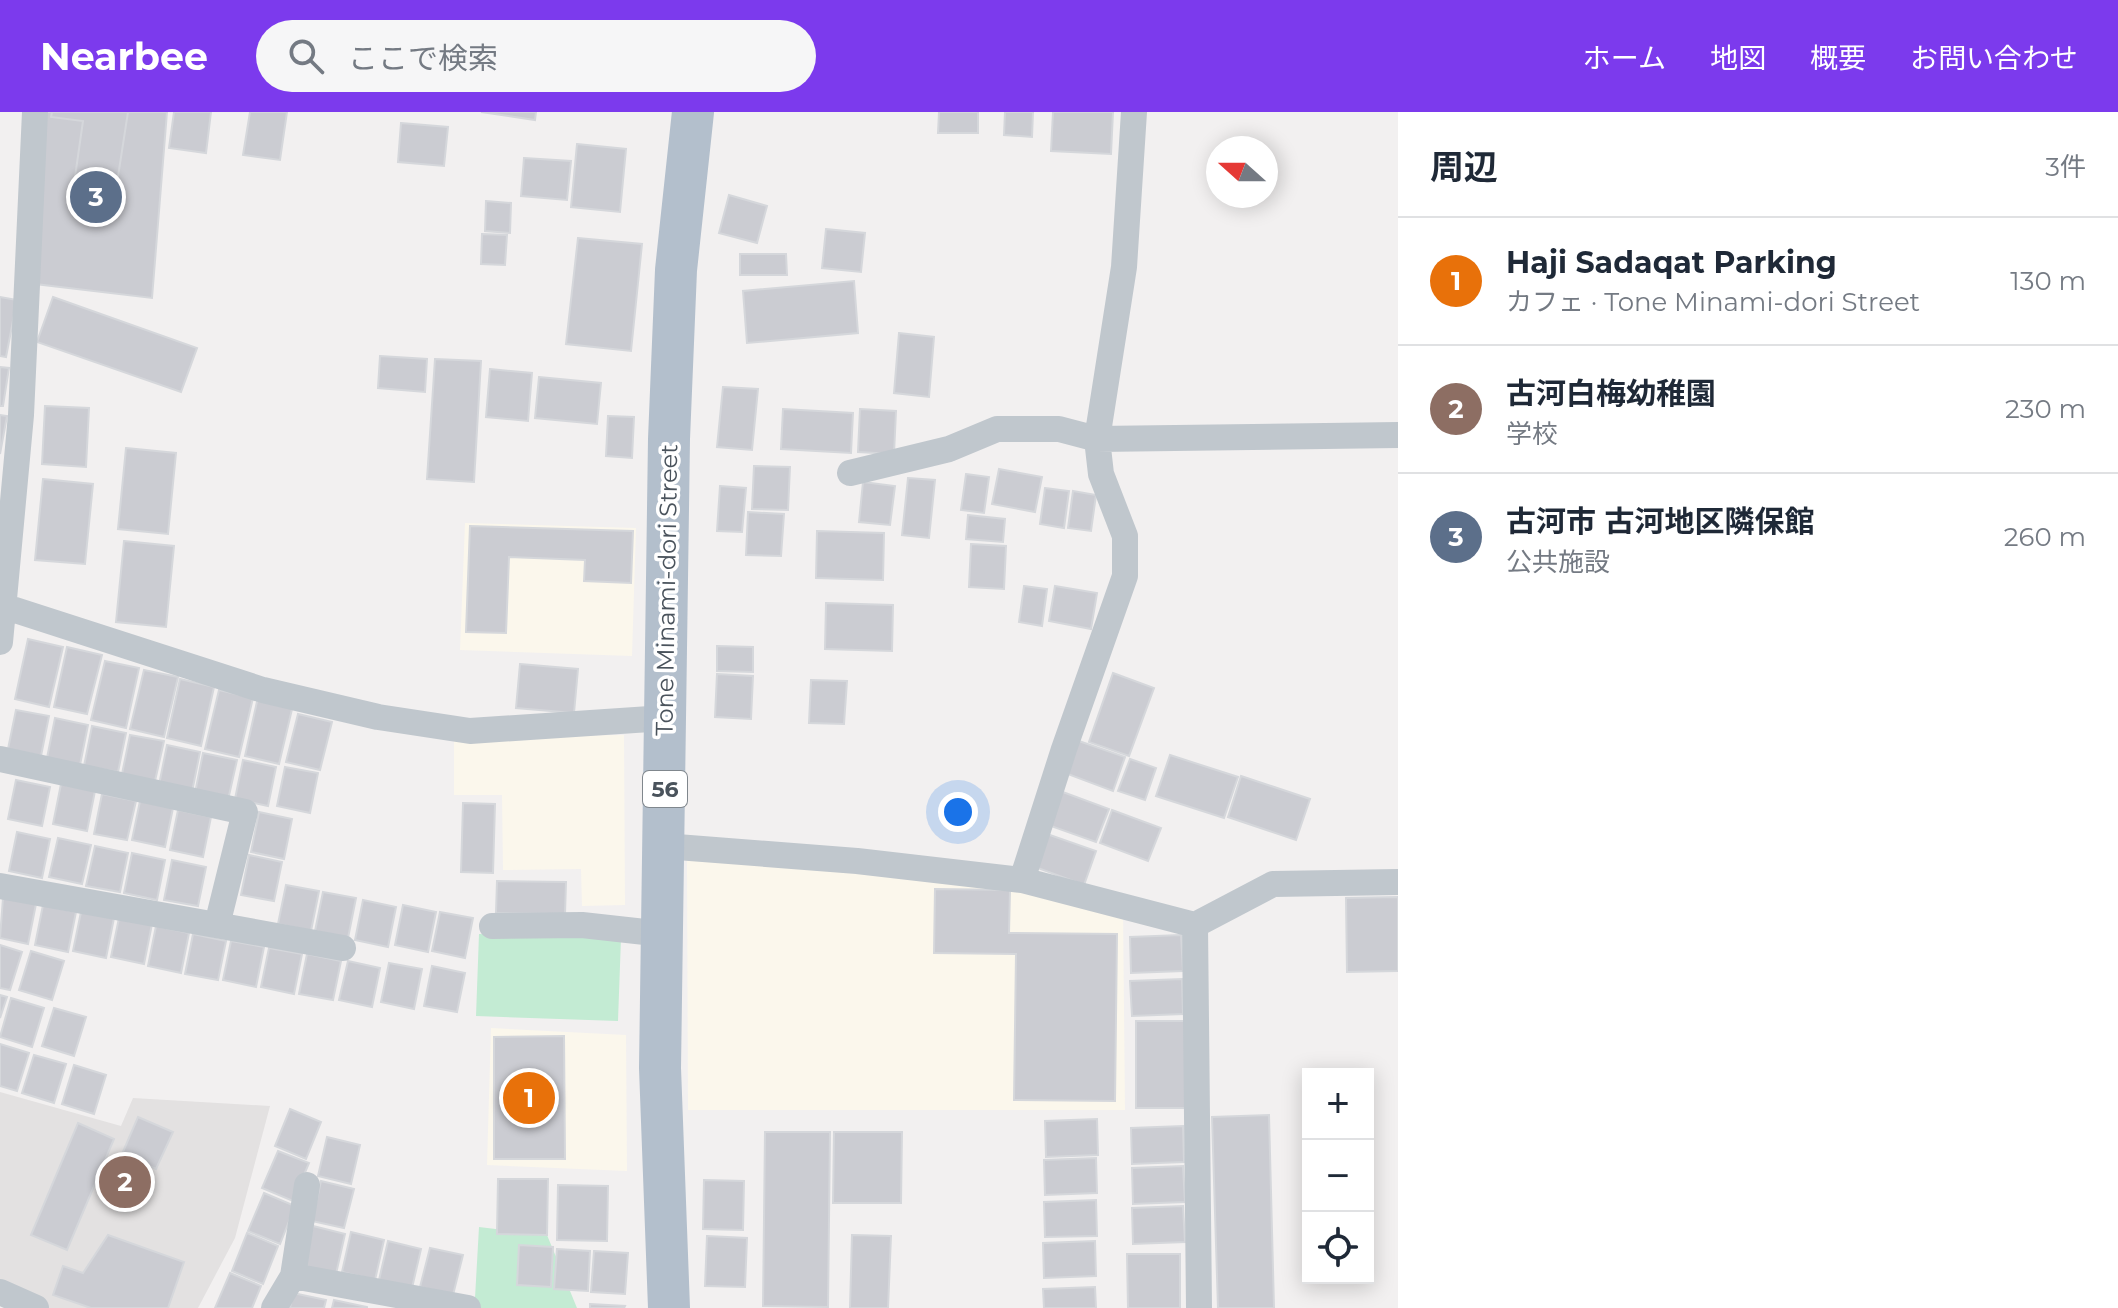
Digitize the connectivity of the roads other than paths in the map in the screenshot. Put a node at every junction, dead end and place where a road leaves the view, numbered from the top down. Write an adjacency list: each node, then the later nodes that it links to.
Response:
1 (35, 112): 7 (street)
2 (693, 112): 9 (main road, Tone Minami-dori Street / 56)
3 (1134, 112): 5 (street)
4 (1398, 435): 5 (street)
5 (1097, 439): 6 (street); 12 (street)
6 (850, 473)
7 (2, 606): 8 (street); 9 (street)
8 (0, 642)
9 (665, 718): 11 (main road, Tone Minami-dori Street / 56)
10 (0, 759): 15 (street)
11 (664, 846): 12 (street); 18 (main road, Tone Minami-dori Street / 56)
12 (1022, 880): 16 (street)
13 (1398, 882): 16 (street)
14 (0, 886): 15 (street)
15 (217, 925): 19 (street)
16 (1195, 925): 27 (street)
17 (492, 926): 18 (street)
18 (663, 934): 26 (main road, Tone Minami-dori Street / 56)
19 (343, 948)
20 (307, 1185): 21 (street)
21 (293, 1276): 24 (street); 25 (street)
22 (0, 1292): 23 (street)
23 (36, 1308)
24 (274, 1308)
25 (468, 1308)
26 (669, 1308)
27 (1199, 1308)

